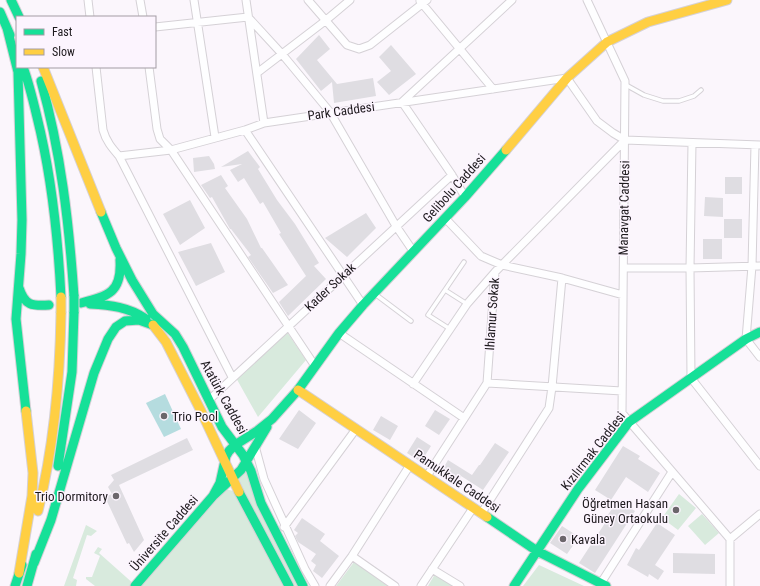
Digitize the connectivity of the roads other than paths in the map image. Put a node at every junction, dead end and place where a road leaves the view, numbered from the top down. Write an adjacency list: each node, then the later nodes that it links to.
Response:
1 (11, 0): 13 (main road)
2 (88, 0): 14 (street)
3 (140, 0): 15 (street)
4 (194, 0): 18 (street)
5 (246, 0): 16 (street)
6 (308, 0): 17 (street)
7 (350, 0): 17 (street)
8 (512, 0): 23 (street)
9 (587, 0): 21 (street, Manavgat Caddesi)
10 (727, 0): 21 (main road, Gelibolu Caddesi)
11 (423, 1): 17 (street); 23 (street)
12 (0, 12): 20 (main road)
13 (19, 16)
14 (90, 16)
15 (143, 16)
16 (248, 17): 18 (street); 24 (street); 32 (street)
17 (325, 21): 24 (street)
18 (197, 22): 19 (street); 41 (street)
19 (156, 27)
20 (6, 28): 22 (main road); 25 (main road)
21 (607, 42): 33 (main road, Gelibolu Caddesi); 34 (street, Manavgat Caddesi)
22 (16, 48)
23 (459, 49): 35 (street); 37 (street)
24 (282, 54): 32 (street); 38 (street)
25 (16, 65)
26 (17, 68): 61 (main road)
27 (23, 68): 115 (main road, bridge)
28 (36, 68): 66 (main road)
29 (43, 68): 51 (main road)
30 (96, 68): 46 (street)
31 (149, 68): 45 (street)
32 (257, 73): 39 (street)
33 (567, 78): 35 (street, Park Caddesi); 42 (street); 48 (main road, Gelibolu Caddesi)
34 (626, 85): 36 (lane); 42 (street, Manavgat Caddesi)
35 (493, 89): 37 (street, Park Caddesi)
36 (701, 90)
37 (402, 102): 38 (street, Park Caddesi); 47 (street)
38 (330, 112): 39 (street, Park Caddesi); 50 (street)
39 (264, 123): 40 (street, Park Caddesi)
40 (245, 130): 41 (street, Park Caddesi); 59 (street)
41 (215, 137): 45 (street, Park Caddesi)
42 (625, 140): 43 (street); 54 (street, Ihlamur Sokak); 56 (street, Manavgat Caddesi)
43 (692, 142): 44 (street); 57 (street)
44 (757, 145): 55 (street)
45 (170, 150): 46 (street, Park Caddesi); 76 (street)
46 (119, 156): 84 (street)
47 (452, 175): 48 (street); 50 (street, Kader Sokak)
48 (465, 197): 49 (main road, Gelibolu Caddesi)
49 (445, 218): 52 (main road, Gelibolu Caddesi); 54 (street)
50 (396, 226): 52 (street); 59 (street, Kader Sokak)
51 (116, 248): 65 (main road); 72 (main road)
52 (413, 251): 63 (main road, Gelibolu Caddesi)
53 (464, 262): 62 (lane)
54 (502, 265): 58 (street, Ihlamur Sokak); 60 (street)
55 (756, 266): 57 (street); 81 (street)
56 (624, 268): 57 (street); 64 (street, Manavgat Caddesi)
57 (690, 268): 85 (street)
58 (495, 272): 69 (street); 86 (street, Ihlamur Sokak)
59 (343, 275): 70 (street); 76 (street, Kader Sokak)
60 (562, 278): 64 (street); 88 (street)
61 (18, 286): 68 (main road); 73 (main road)
62 (445, 290): 69 (lane); 77 (lane)
63 (374, 293): 70 (main road, Gelibolu Caddesi); 74 (lane)
64 (623, 295): 90 (street, Manavgat Caddesi)
65 (100, 298): 66 (main road); 71 (main road); 72 (main road)
66 (79, 299): 71 (main road); 113 (main road, bridge)
67 (49, 302): 68 (main road)
68 (26, 303): 73 (main road)
69 (467, 304): 77 (street)
70 (363, 305): 79 (main road, Gelibolu Caddesi)
71 (109, 313): 75 (main road, Atatürk Caddesi); 80 (main road)
72 (153, 314): 91 (main road, Atatürk Caddesi)
73 (16, 319): 115 (main road)
74 (411, 321)
75 (153, 325): 80 (main road); 99 (main road, Atatürk Caddesi)
76 (288, 326): 83 (street); 84 (street, Kader Sokak)
77 (450, 329): 87 (street)
78 (760, 332): 81 (main road, Kızılırmak Caddesi)
79 (340, 333): 83 (main road, Gelibolu Caddesi); 87 (street)
80 (109, 337): 113 (main road)
81 (746, 339): 82 (street); 85 (main road, Kızılırmak Caddesi)
82 (760, 357)
83 (315, 366): 89 (main road, Gelibolu Caddesi)
84 (232, 376): 91 (street, Kader Sokak)
85 (691, 378): 94 (main road, Kızılırmak Caddesi); 101 (street)
86 (487, 383): 88 (street); 92 (street, Ihlamur Sokak)
87 (413, 384): 92 (street)
88 (552, 387): 90 (street); 106 (street)
89 (298, 390): 93 (main road, Gelibolu Caddesi); 95 (main road, Pamukkale Caddesi)
90 (622, 391): 94 (street, Manavgat Caddesi)
91 (209, 400): 96 (main road, Atatürk Caddesi)
92 (464, 418): 103 (street, Ihlamur Sokak)
93 (272, 420): 96 (main road, Gelibolu Caddesi); 97 (main road)
94 (629, 422): 102 (street, Manavgat Caddesi); 111 (main road, Kızılırmak Caddesi)
95 (356, 429): 100 (main road, Pamukkale Caddesi); 108 (street)
96 (236, 445): 98 (main road, Atatürk Caddesi); 99 (main road)
97 (255, 446): 98 (main road); 108 (street)
98 (246, 461): 104 (main road); 109 (main road, Atatürk Caddesi)
99 (225, 463): 104 (main road, Atatürk Caddesi); 105 (main road)
100 (410, 464): 103 (main road, Pamukkale Caddesi); 112 (street)
101 (760, 466)
102 (672, 472): 110 (street, Manavgat Caddesi); 116 (street)
103 (427, 476): 106 (main road, Pamukkale Caddesi)
104 (232, 479): 105 (main road); 120 (main road, Atatürk Caddesi)
105 (213, 496): 119 (main road, Üniversite Caddesi)
106 (477, 511): 111 (main road, Pamukkale Caddesi); 114 (street)
107 (760, 514): 110 (street)
108 (285, 525): 109 (street); 122 (street)
109 (276, 536): 121 (main road, Atatürk Caddesi)
110 (730, 539): 128 (street)
111 (537, 551): 116 (main road, Pamukkale Caddesi); 127 (main road, Kızılırmak Caddesi)
112 (352, 556): 123 (street); 124 (street)
113 (34, 563): 118 (main road)
114 (432, 569): 125 (street); 126 (street)
115 (19, 573): 117 (main road)
116 (604, 584)
117 (15, 586)
118 (27, 586)
119 (135, 586)
120 (289, 586)
121 (302, 586)
122 (315, 586)
123 (330, 586)
124 (395, 586)
125 (421, 586)
126 (460, 586)
127 (514, 586)
128 (730, 586)

